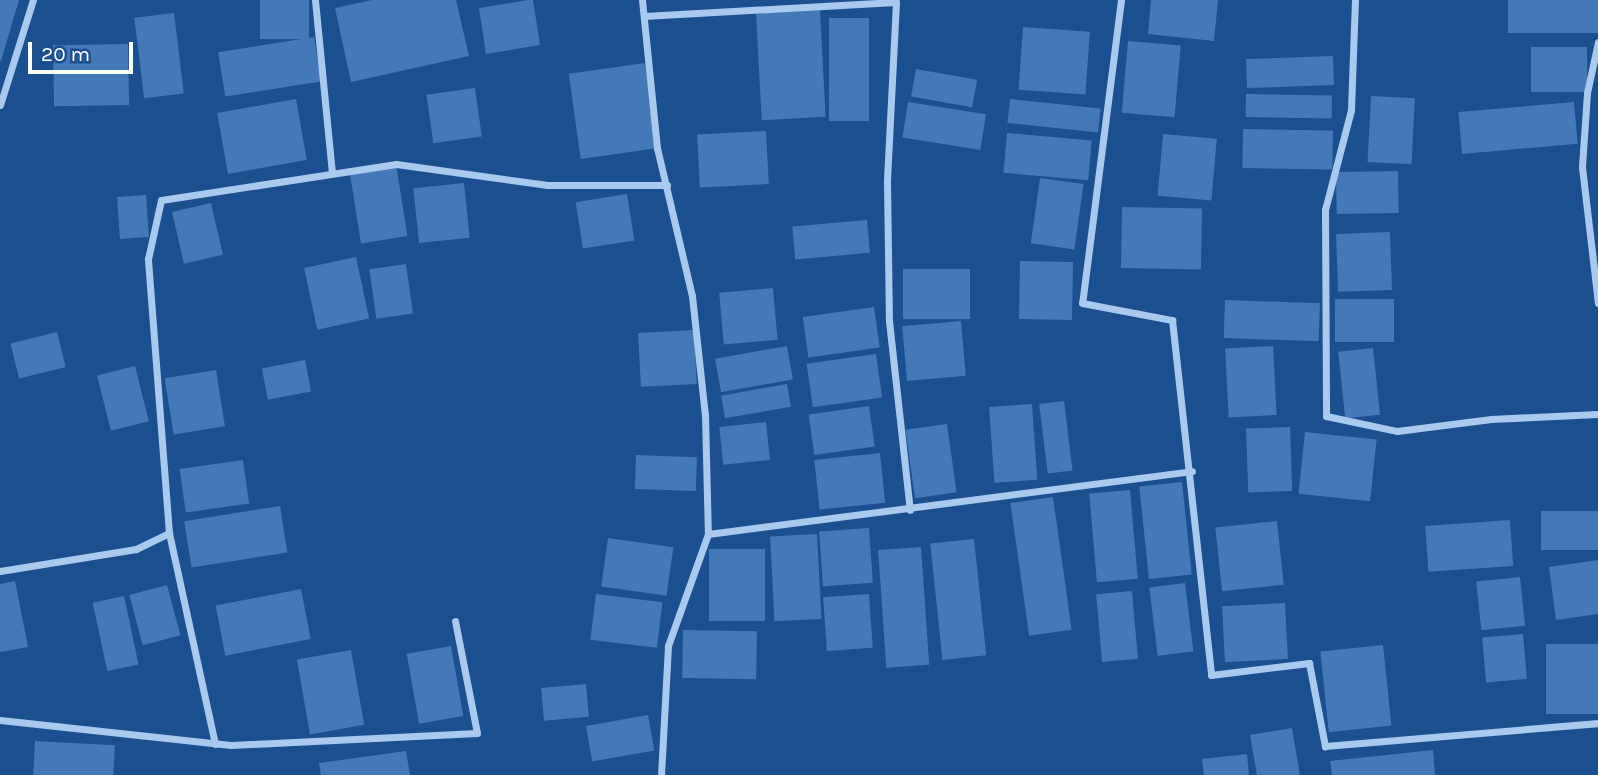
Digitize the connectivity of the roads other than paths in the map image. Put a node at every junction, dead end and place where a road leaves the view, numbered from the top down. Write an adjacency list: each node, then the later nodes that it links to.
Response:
1 (33, 0): 9 (street)
2 (315, 0): 10 (street)
3 (642, 0): 7 (street)
4 (1121, 0): 14 (street)
5 (1355, 0): 13 (street)
6 (897, 1): 7 (street); 15 (street)
7 (644, 16): 11 (street)
8 (1598, 42): 12 (street)
9 (0, 105)
10 (332, 172): 11 (street); 16 (street)
11 (667, 185): 17 (street)
12 (1598, 303)
13 (1598, 414)
14 (1192, 471): 15 (street); 21 (street)
15 (910, 510): 17 (street)
16 (169, 533): 18 (street); 22 (street)
17 (708, 534): 23 (street)
18 (0, 571)
19 (455, 621): 22 (street)
20 (0, 720): 22 (street)
21 (1598, 723)
22 (215, 744)
23 (661, 775)

